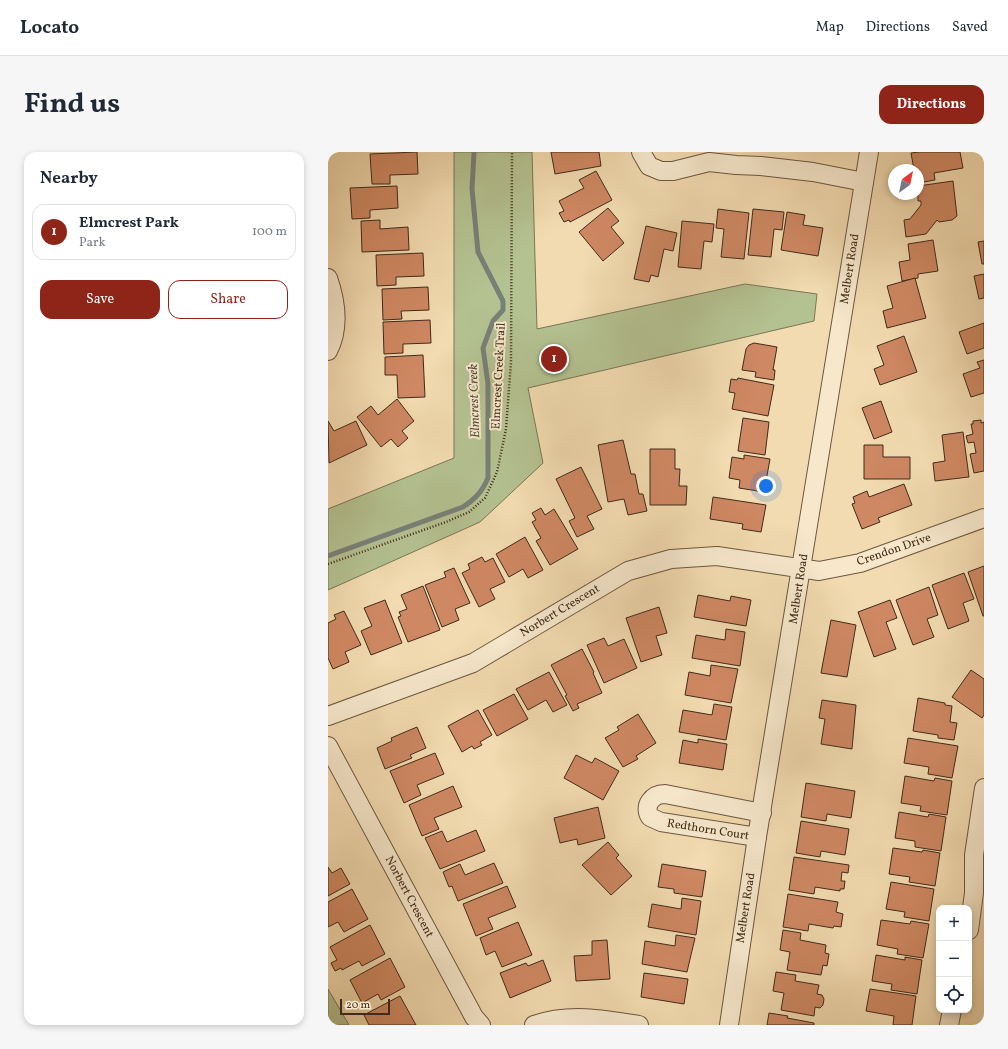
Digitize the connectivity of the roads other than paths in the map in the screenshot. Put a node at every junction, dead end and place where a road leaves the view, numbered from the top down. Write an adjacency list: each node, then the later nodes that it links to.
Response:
1 (641, 152): 3 (street)
2 (869, 152): 3 (street, Melbert Road)
3 (864, 182): 7 (street, Melbert Road)
4 (328, 278): 5 (street)
5 (328, 351)
6 (984, 518): 7 (street, Crendon Drive)
7 (802, 569): 8 (street, Norbert Crescent); 11 (street, Melbert Road)
8 (328, 716)
9 (328, 746): 15 (street, Norbert Crescent)
10 (984, 788): 13 (street)
11 (762, 813): 12 (street, Melbert Road); 12 (street, Redthorn Court)
12 (757, 837): 18 (street, Melbert Road)
13 (974, 926)
14 (951, 1013): 19 (street)
15 (481, 1025)
16 (534, 1025): 17 (street)
17 (639, 1025)
18 (729, 1025)
19 (949, 1025)

